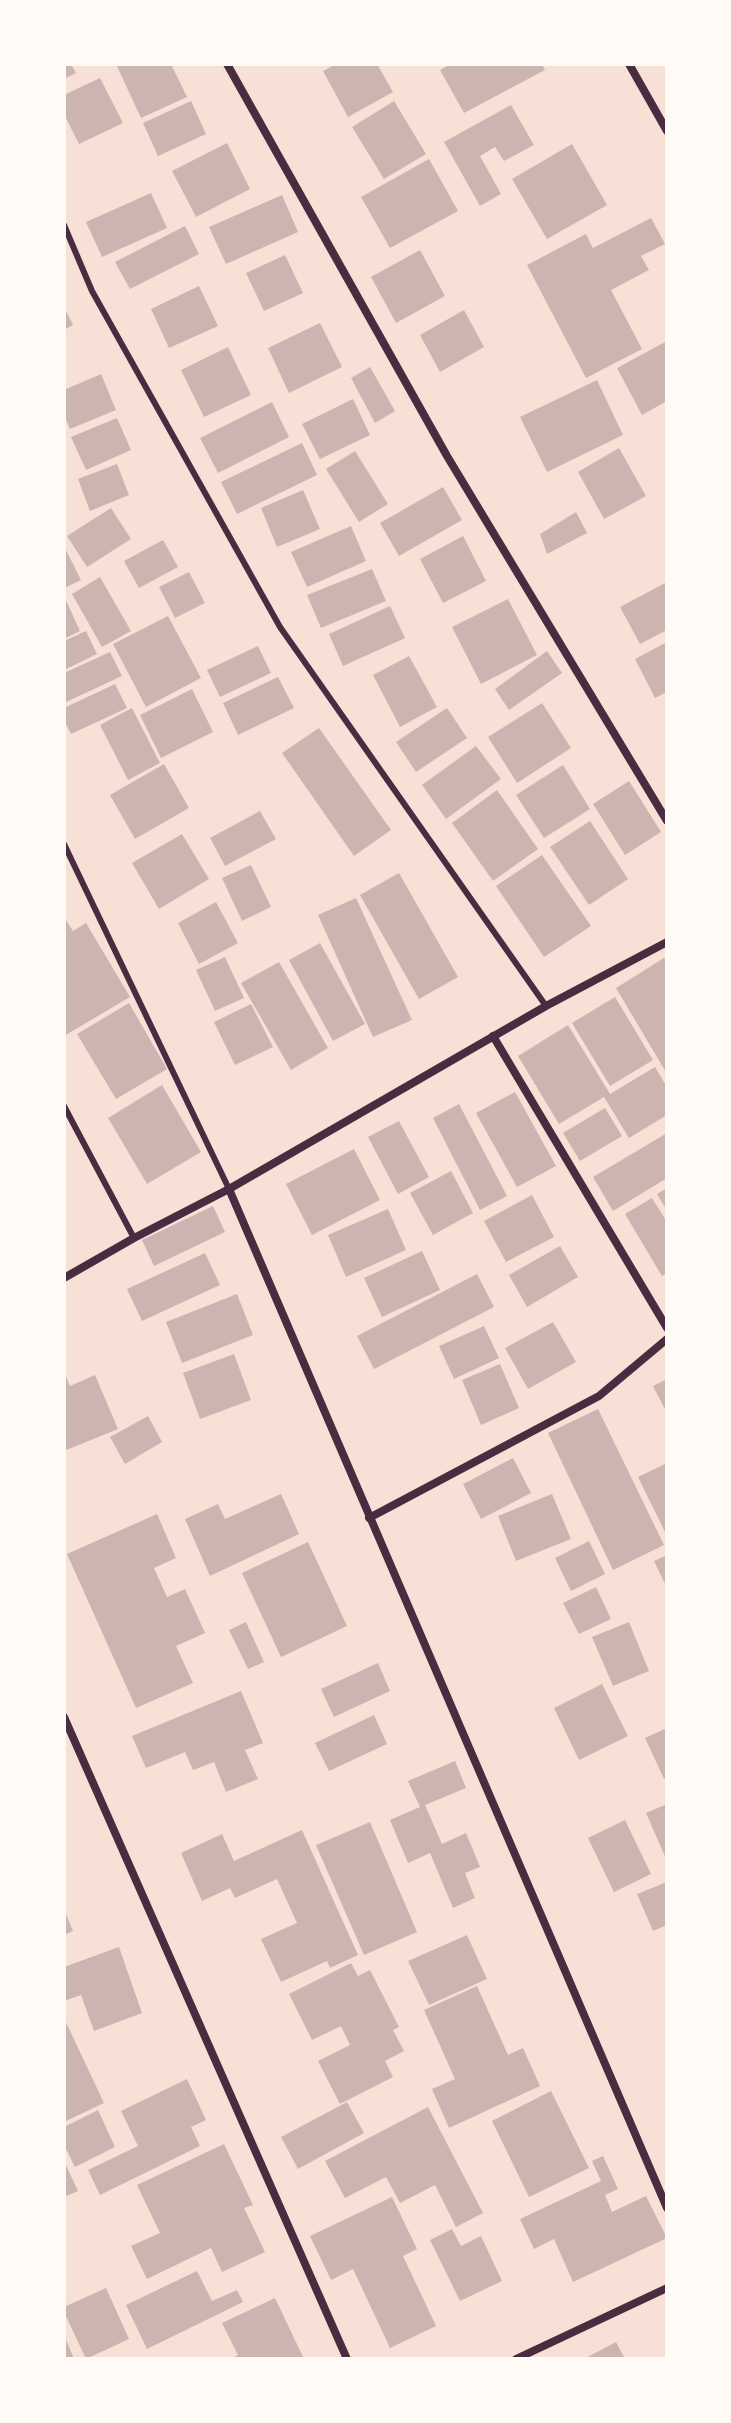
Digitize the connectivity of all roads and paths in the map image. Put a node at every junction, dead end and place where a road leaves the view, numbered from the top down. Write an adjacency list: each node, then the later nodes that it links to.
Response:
1 (227, 64): 5 (street)
2 (629, 64): 3 (street)
3 (667, 131)
4 (64, 225): 8 (lane)
5 (667, 821)
6 (64, 844): 11 (lane)
7 (667, 942): 8 (street)
8 (546, 1006): 9 (street)
9 (493, 1036): 11 (street); 14 (street)
10 (64, 1106): 12 (lane)
11 (229, 1189): 12 (street); 16 (street)
12 (134, 1238): 13 (street)
13 (64, 1278)
14 (667, 1328)
15 (667, 1339): 16 (street)
16 (369, 1518): 18 (street)
17 (64, 1717): 20 (street)
18 (667, 2208)
19 (667, 2288): 21 (street)
20 (347, 2359)
21 (516, 2359)

